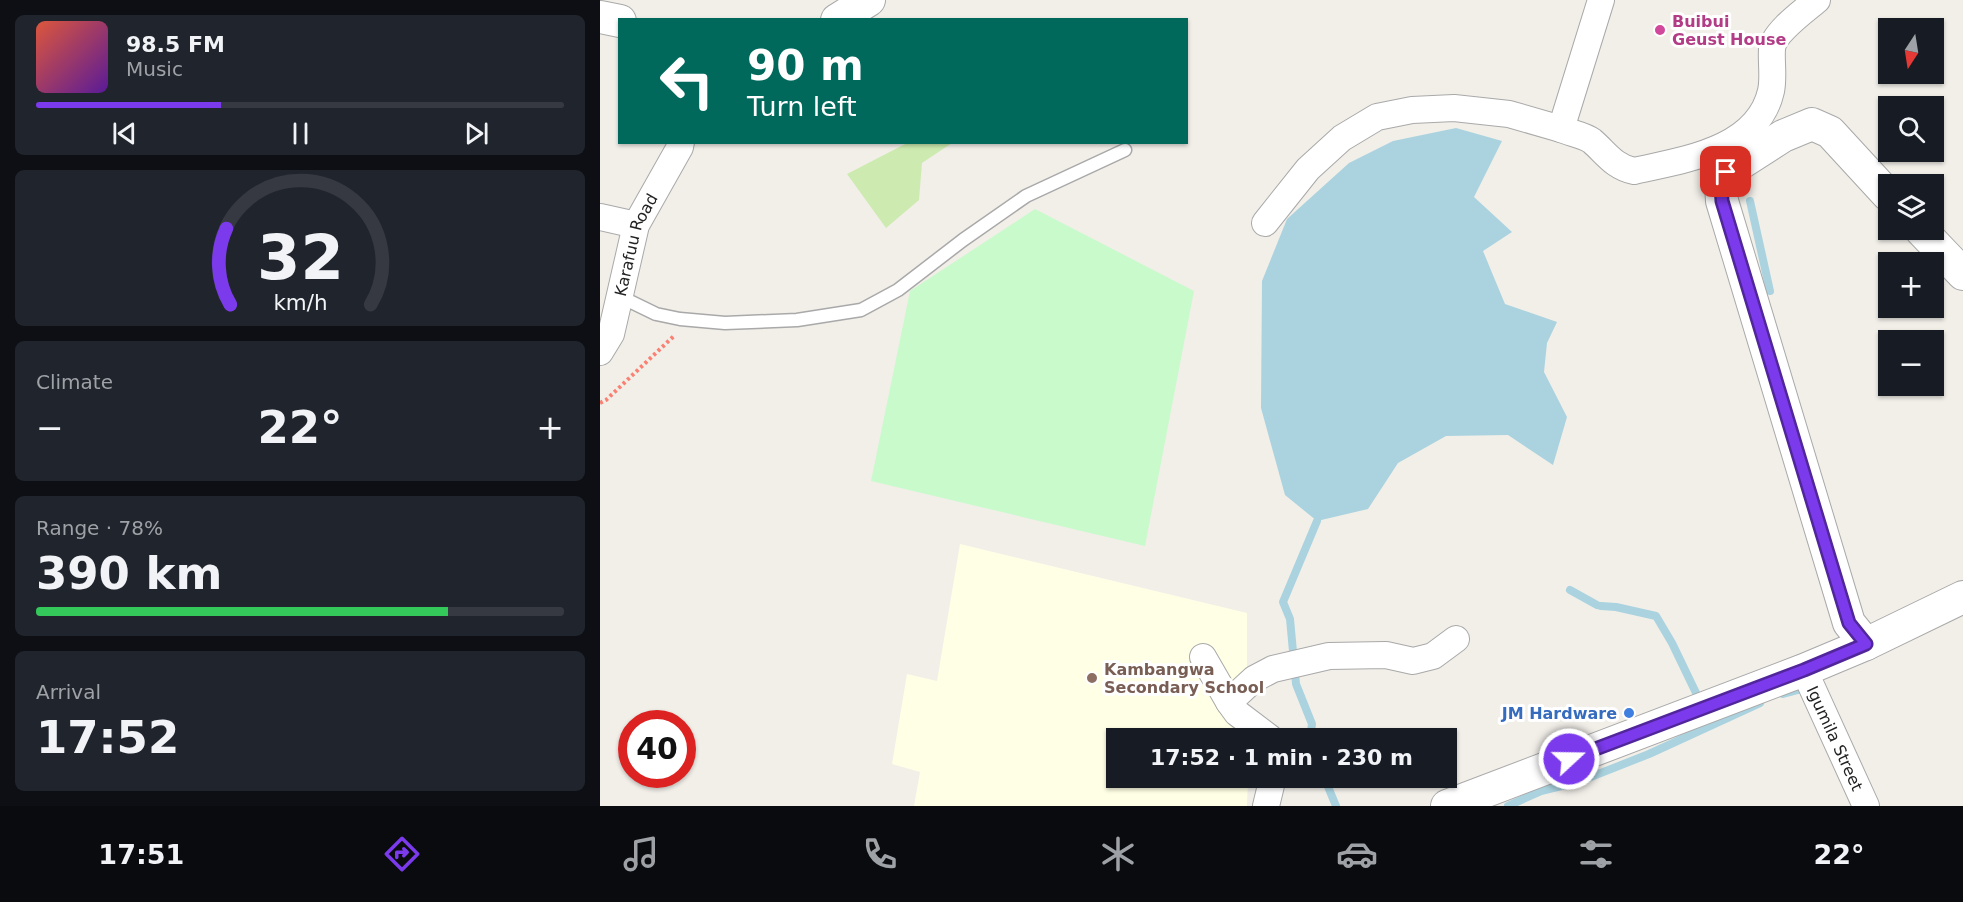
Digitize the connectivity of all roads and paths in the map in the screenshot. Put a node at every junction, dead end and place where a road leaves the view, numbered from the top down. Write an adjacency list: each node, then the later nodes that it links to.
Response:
1 (868, 0): 5 (street)
2 (1601, 0): 7 (street)
3 (1817, 0): 7 (street)
4 (600, 17): 6 (street)
5 (840, 18)
6 (618, 21)
7 (1561, 129): 12 (street)
8 (682, 144): 13 (street, Karafuu Road)
9 (1125, 150): 16 (lane)
10 (1878, 184): 22 (street)
11 (600, 217): 13 (street)
12 (1265, 223)
13 (636, 225): 16 (street, Karafuu Road)
14 (1931, 240): 15 (street)
15 (1963, 274)
16 (621, 297): 18 (street, Karafuu Road)
17 (682, 328): 19 (path)
18 (600, 352)
19 (600, 403)
20 (1963, 597): 22 (street)
21 (1456, 639): 25 (street)
22 (1866, 644): 24 (street)
23 (1203, 657): 25 (street)
24 (1804, 670): 29 (street); 30 (street, Igumila Street)
25 (1229, 702): 26 (street)
26 (1257, 728)
27 (1270, 788): 28 (street)
28 (1266, 806)
29 (1446, 806)
30 (1866, 806)

